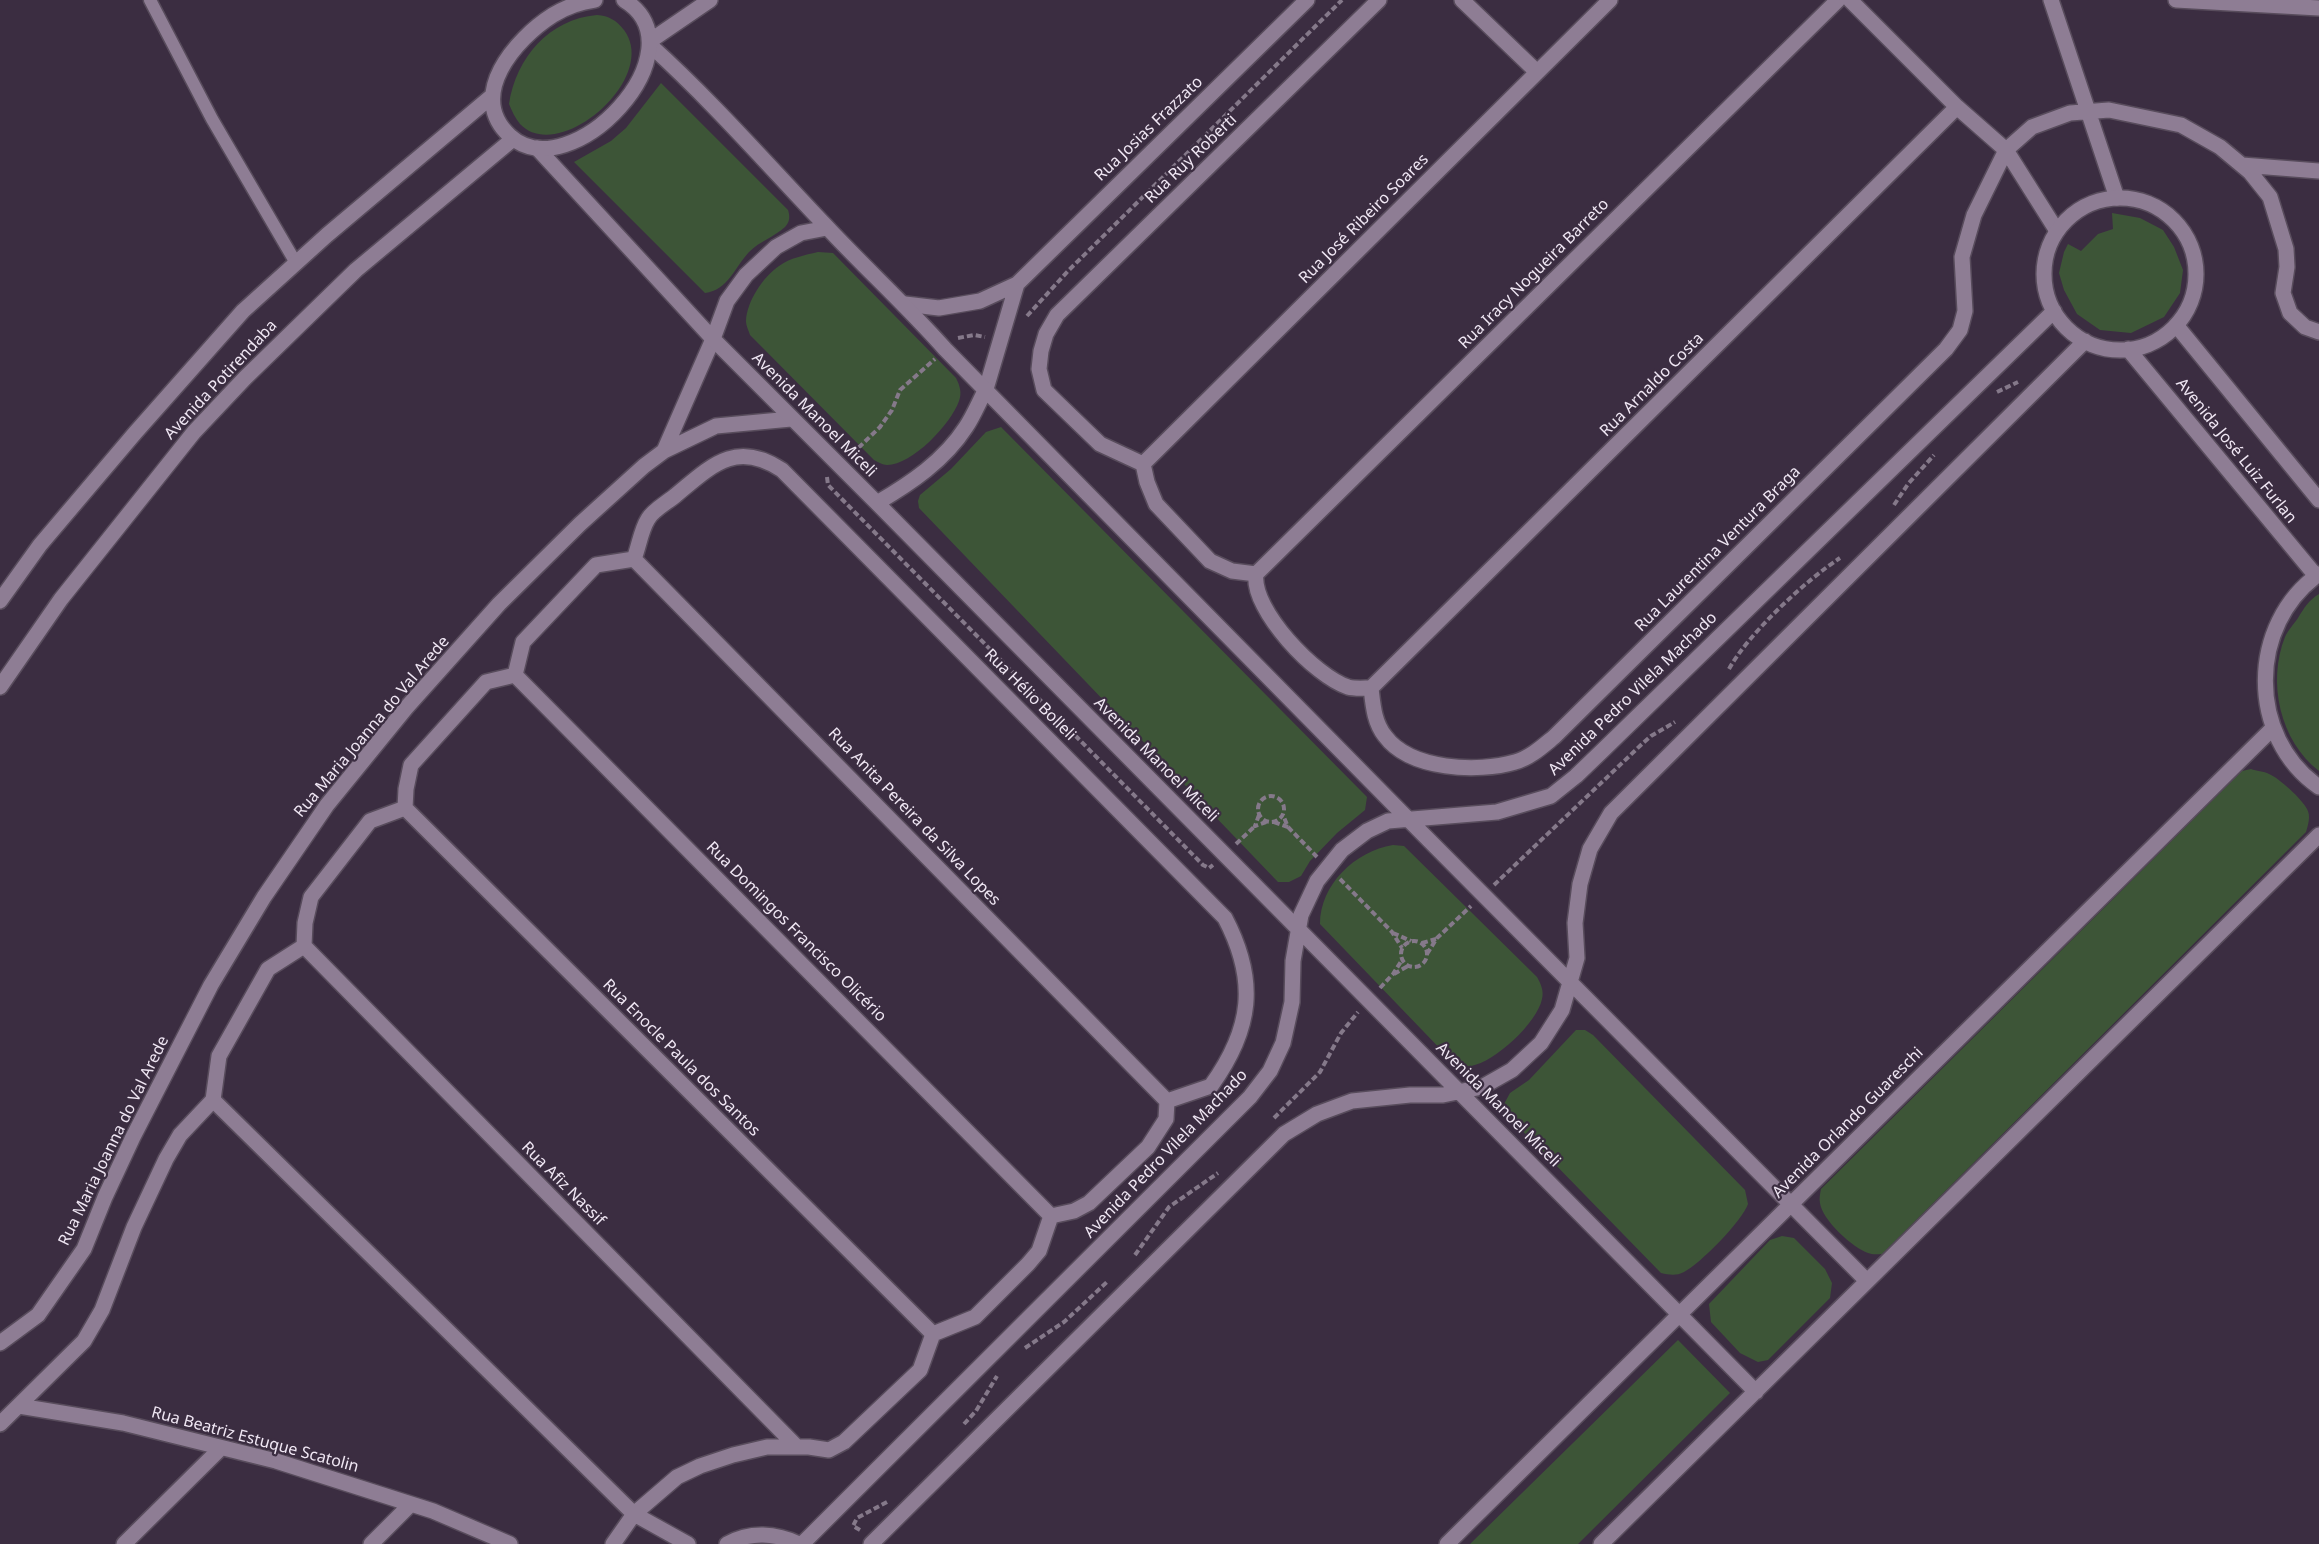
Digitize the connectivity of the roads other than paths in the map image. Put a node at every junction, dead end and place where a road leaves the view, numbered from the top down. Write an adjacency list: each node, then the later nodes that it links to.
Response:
1 (150, 0): 28 (lane)
2 (595, 0): 17 (street)
3 (624, 0): 15 (street)
4 (710, 0): 15 (street)
5 (1307, 0): 29 (street, Rua Josias Frazzato)
6 (1378, 0): 40 (street, Rua Ruy Roberti)
7 (1462, 0): 16 (street)
8 (1610, 0): 16 (street, Rua José Ribeiro Soares)
9 (1838, 0): 44 (street, Rua Iracy Nogueira Barreto)
10 (1851, 0): 18 (street)
11 (2051, 0): 19 (street)
12 (2176, 0): 13 (street)
13 (2266, 2): 14 (street)
14 (2319, 8)
15 (650, 43): 21 (street); 26 (street)
16 (1537, 72): 40 (street, Rua José Ribeiro Soares)
17 (492, 96): 20 (street); 28 (street, Avenida Potirendaba)
18 (1957, 107): 22 (street); 49 (street, Rua Arnaldo Costa)
19 (2088, 112): 22 (street); 23 (street); 25 (street)
20 (513, 139): 21 (street); 48 (street, Avenida Potirendaba)
21 (537, 148): 34 (street, Avenida Manoel Miceli)
22 (2006, 150): 27 (street); 49 (street, Rua Laurentina Ventura Braga)
23 (2242, 165): 24 (street); 33 (street)
24 (2319, 171)
25 (2117, 198): 27 (street); 32 (street)
26 (827, 228): 30 (street); 34 (street, Rua Maria Joanna do Val Arede)
27 (2057, 231): 31 (street)
28 (296, 263): 46 (street, Avenida Potirendaba)
29 (1017, 284): 30 (street, Rua Josias Frazzato); 37 (street, Rua Josias Frazzato)
30 (905, 304): 37 (street)
31 (2054, 311): 35 (street); 53 (street, Avenida Pedro Vilela Machado)
32 (2175, 325): 36 (street); 41 (street, Avenida José Luiz Furlan)
33 (2319, 332)
34 (712, 339): 38 (street, Avenida Manoel Miceli); 39 (street, Rua Maria Joanna do Val Arede)
35 (2085, 341): 36 (street); 57 (street)
36 (2128, 349): 45 (street, Avenida José Luiz Furlan)
37 (986, 389): 42 (street, Rua Josias Frazzato); 53 (street)
38 (791, 419): 39 (street, Rua Maria Joanna do Val Arede); 42 (street, Avenida Manoel Miceli)
39 (664, 451): 66 (street, Rua Maria Joanna do Val Arede)
40 (1143, 464): 44 (street)
41 (2319, 500)
42 (877, 503): 55 (street, Avenida Manoel Miceli)
43 (634, 559): 47 (street); 60 (street, Rua Anita Pereira da Silva Lopes); 60 (street, Rua Hélio Bolleli)
44 (1256, 574): 49 (street)
45 (2317, 575): 50 (street)
46 (0, 601)
47 (515, 675): 52 (street); 62 (street, Rua Domingos Francisco Olicério)
48 (0, 687)
49 (1371, 688)
50 (2273, 728): 51 (street); 61 (street, Avenida Orlando Guareschi)
51 (2319, 787)
52 (405, 808): 56 (street); 65 (street, Rua Enocle Paula dos Santos)
53 (1408, 819): 55 (street, Avenida Pedro Vilela Machado); 57 (street)
54 (2319, 835): 63 (street)
55 (1299, 930): 58 (street, Avenida Manoel Miceli); 80 (street, Avenida Pedro Vilela Machado)
56 (304, 946): 59 (street); 70 (street, Rua Afiz Nassif)
57 (1570, 982): 58 (street); 61 (street)
58 (1459, 1092): 64 (street, Avenida Manoel Miceli); 81 (street)
59 (213, 1100): 68 (street); 73 (street)
60 (1167, 1101): 62 (street)
61 (1791, 1204): 63 (street); 64 (street, Avenida Orlando Guareschi)
62 (1051, 1216): 65 (street)
63 (1867, 1281): 67 (street)
64 (1679, 1314): 67 (street, Avenida Manoel Miceli); 82 (street, Avenida Orlando Guareschi)
65 (933, 1334): 70 (street)
66 (0, 1343)
67 (1756, 1392): 83 (street)
68 (19, 1406): 69 (street); 71 (street, Rua Beatriz Estuque Scatolin)
69 (0, 1424)
70 (797, 1447): 73 (street)
71 (221, 1448): 72 (street, Rua Beatriz Estuque Scatolin); 74 (street)
72 (411, 1504): 75 (street); 76 (street, Rua Beatriz Estuque Scatolin)
73 (634, 1514): 77 (street); 78 (street)
74 (124, 1544)
75 (371, 1544)
76 (510, 1544)
77 (613, 1544)
78 (688, 1544)
79 (727, 1544): 80 (street)
80 (801, 1544)
81 (871, 1544)
82 (1447, 1544)
83 (1601, 1544)

